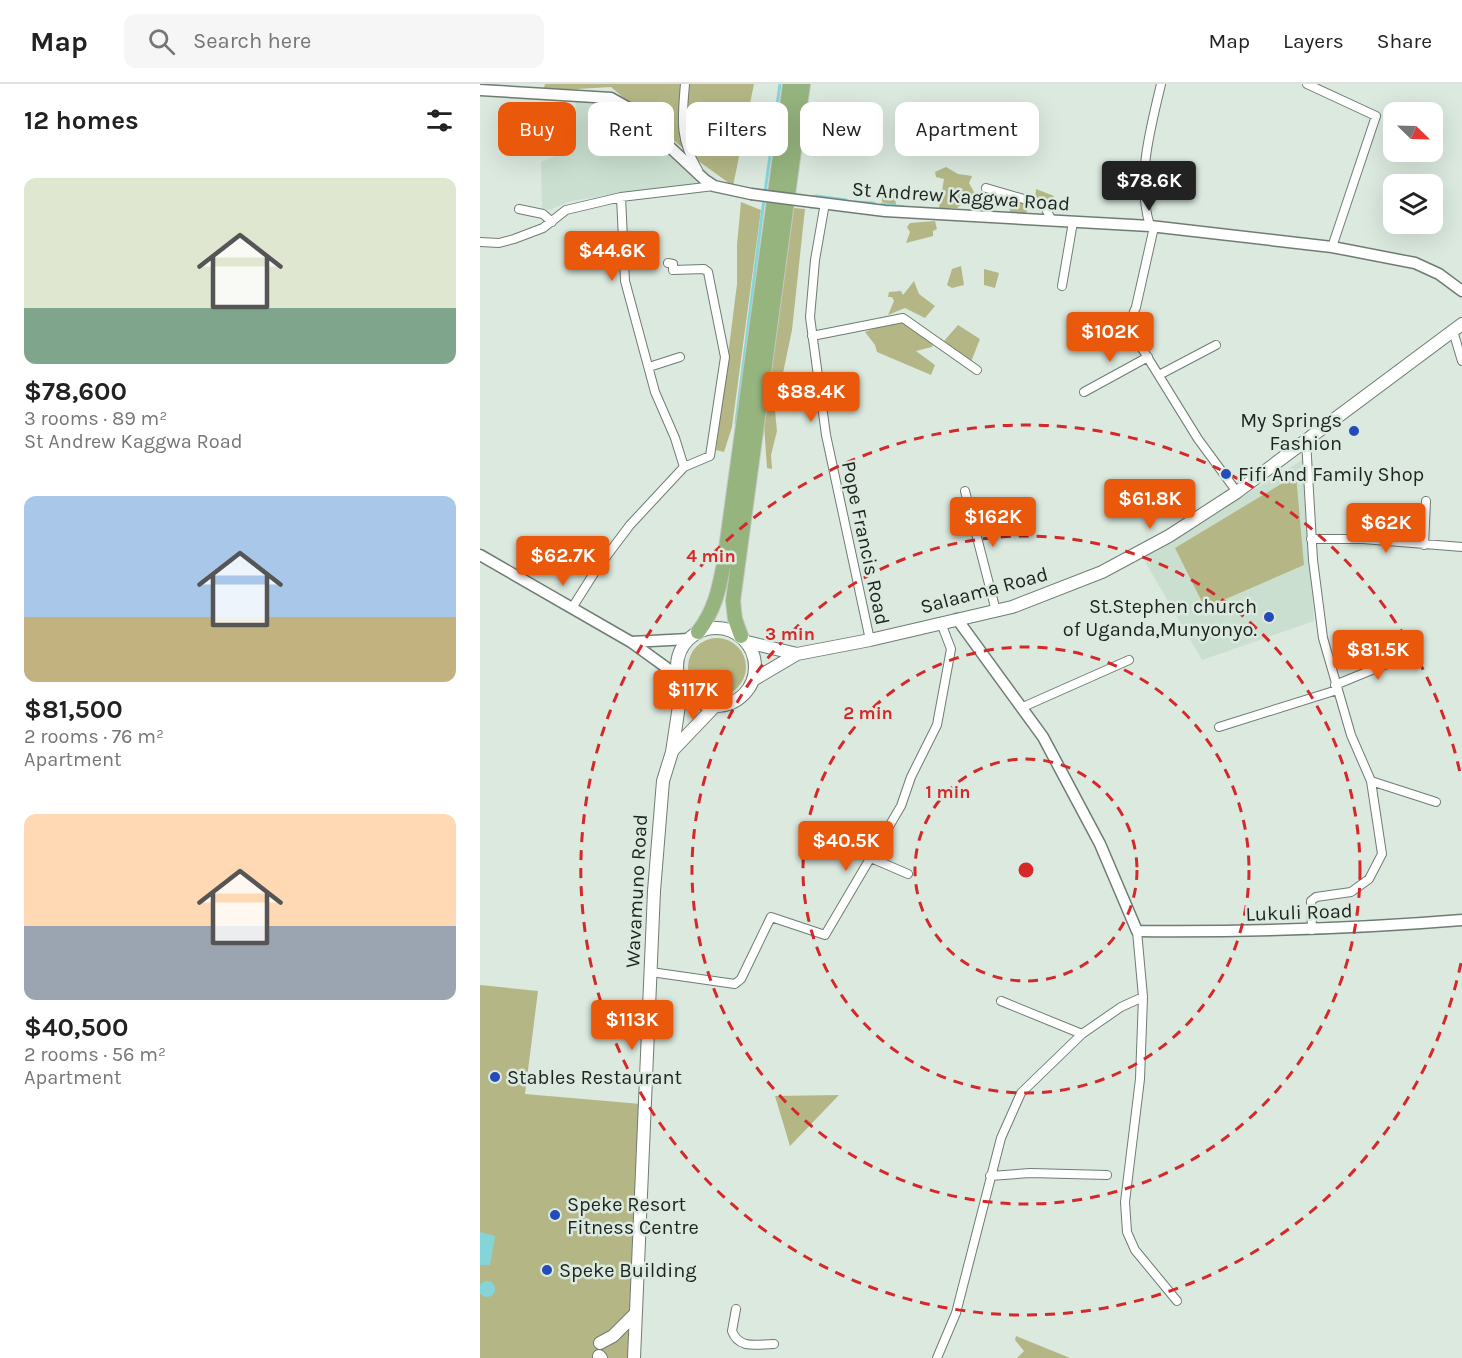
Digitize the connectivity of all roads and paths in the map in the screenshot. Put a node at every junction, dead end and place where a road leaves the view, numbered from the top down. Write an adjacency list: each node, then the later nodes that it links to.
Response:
1 (685, 84): 7 (street)
2 (790, 84): 44 (highway)
3 (803, 84): 45 (highway)
4 (1161, 84): 15 (street)
5 (1307, 84): 17 (street)
6 (480, 90): 7 (street)
7 (710, 183): 9 (street); 10 (street, St Andrew Kaggwa Road, bridge)
8 (986, 188): 12 (street)
9 (621, 197): 13 (street); 27 (street)
10 (825, 203): 12 (street, St Andrew Kaggwa Road); 22 (street, Pope Francis Road)
11 (519, 209): 13 (street)
12 (1052, 221): 14 (street, St Andrew Kaggwa Road)
13 (552, 222): 16 (street)
14 (1073, 222): 15 (street, St Andrew Kaggwa Road); 19 (street)
15 (1152, 226): 17 (street, St Andrew Kaggwa Road); 25 (street)
16 (480, 242)
17 (1332, 247): 20 (street, St Andrew Kaggwa Road)
18 (668, 263): 32 (street)
19 (1062, 286)
20 (1462, 291)
21 (1457, 327): 26 (street); 31 (main road, Salaama Road)
22 (812, 336): 28 (street); 46 (street, Pope Francis Road)
23 (1216, 345): 29 (street)
24 (680, 357): 27 (street)
25 (1148, 357): 29 (street); 30 (street)
26 (1462, 361)
27 (649, 368): 32 (street)
28 (977, 370)
29 (1159, 375): 34 (street)
30 (1084, 392)
31 (1306, 440): 34 (main road, Salaama Road); 36 (street)
32 (684, 467): 40 (street)
33 (965, 491): 41 (street)
34 (1237, 492): 41 (main road, Salaama Road)
35 (1426, 501): 37 (street)
36 (1311, 539): 37 (street); 53 (street)
37 (1424, 545): 38 (street)
38 (1462, 547)
39 (480, 555): 40 (street)
40 (572, 608): 47 (street)
41 (996, 611): 42 (main road, Salaama Road)
42 (957, 619): 43 (main road, Salaama Road); 55 (street)
43 (941, 623): 46 (main road, Salaama Road); 60 (street)
44 (693, 635): 45 (main road); 47 (street); 52 (main road)
45 (744, 639): 48 (main road, Salaama Road); 51 (main road)
46 (870, 640): 48 (main road, Salaama Road)
47 (631, 642): 52 (street)
48 (797, 654): 51 (main road, Salaama Road)
49 (1410, 654): 53 (street)
50 (1129, 660): 55 (street)
51 (753, 680): 54 (main road)
52 (680, 681): 54 (main road); 57 (main road, Wavamuno Road)
53 (1336, 687): 56 (street); 58 (street)
54 (715, 706): 57 (main road, Wavamuno Road)
55 (1023, 707): 64 (street)
56 (1219, 727)
57 (672, 752): 65 (main road, Wavamuno Road)
58 (1371, 781): 59 (street); 63 (street)
59 (1436, 802)
60 (871, 858): 61 (street); 65 (street)
61 (908, 874)
62 (1462, 920): 63 (street, Lukuli Road)
63 (1312, 930): 64 (street, Lukuli Road)
64 (1137, 931): 66 (street)
65 (651, 972): 73 (main road, Wavamuno Road)
66 (1143, 997): 68 (street); 71 (street)
67 (1001, 1001): 68 (street)
68 (1082, 1034): 70 (street)
69 (1107, 1175): 70 (street)
70 (990, 1176): 77 (street)
71 (1177, 1301)
72 (736, 1309): 75 (street)
73 (636, 1313): 74 (main road); 76 (main road, Wavamuno Road)
74 (600, 1343)
75 (774, 1344)
76 (634, 1358)
77 (937, 1358)

